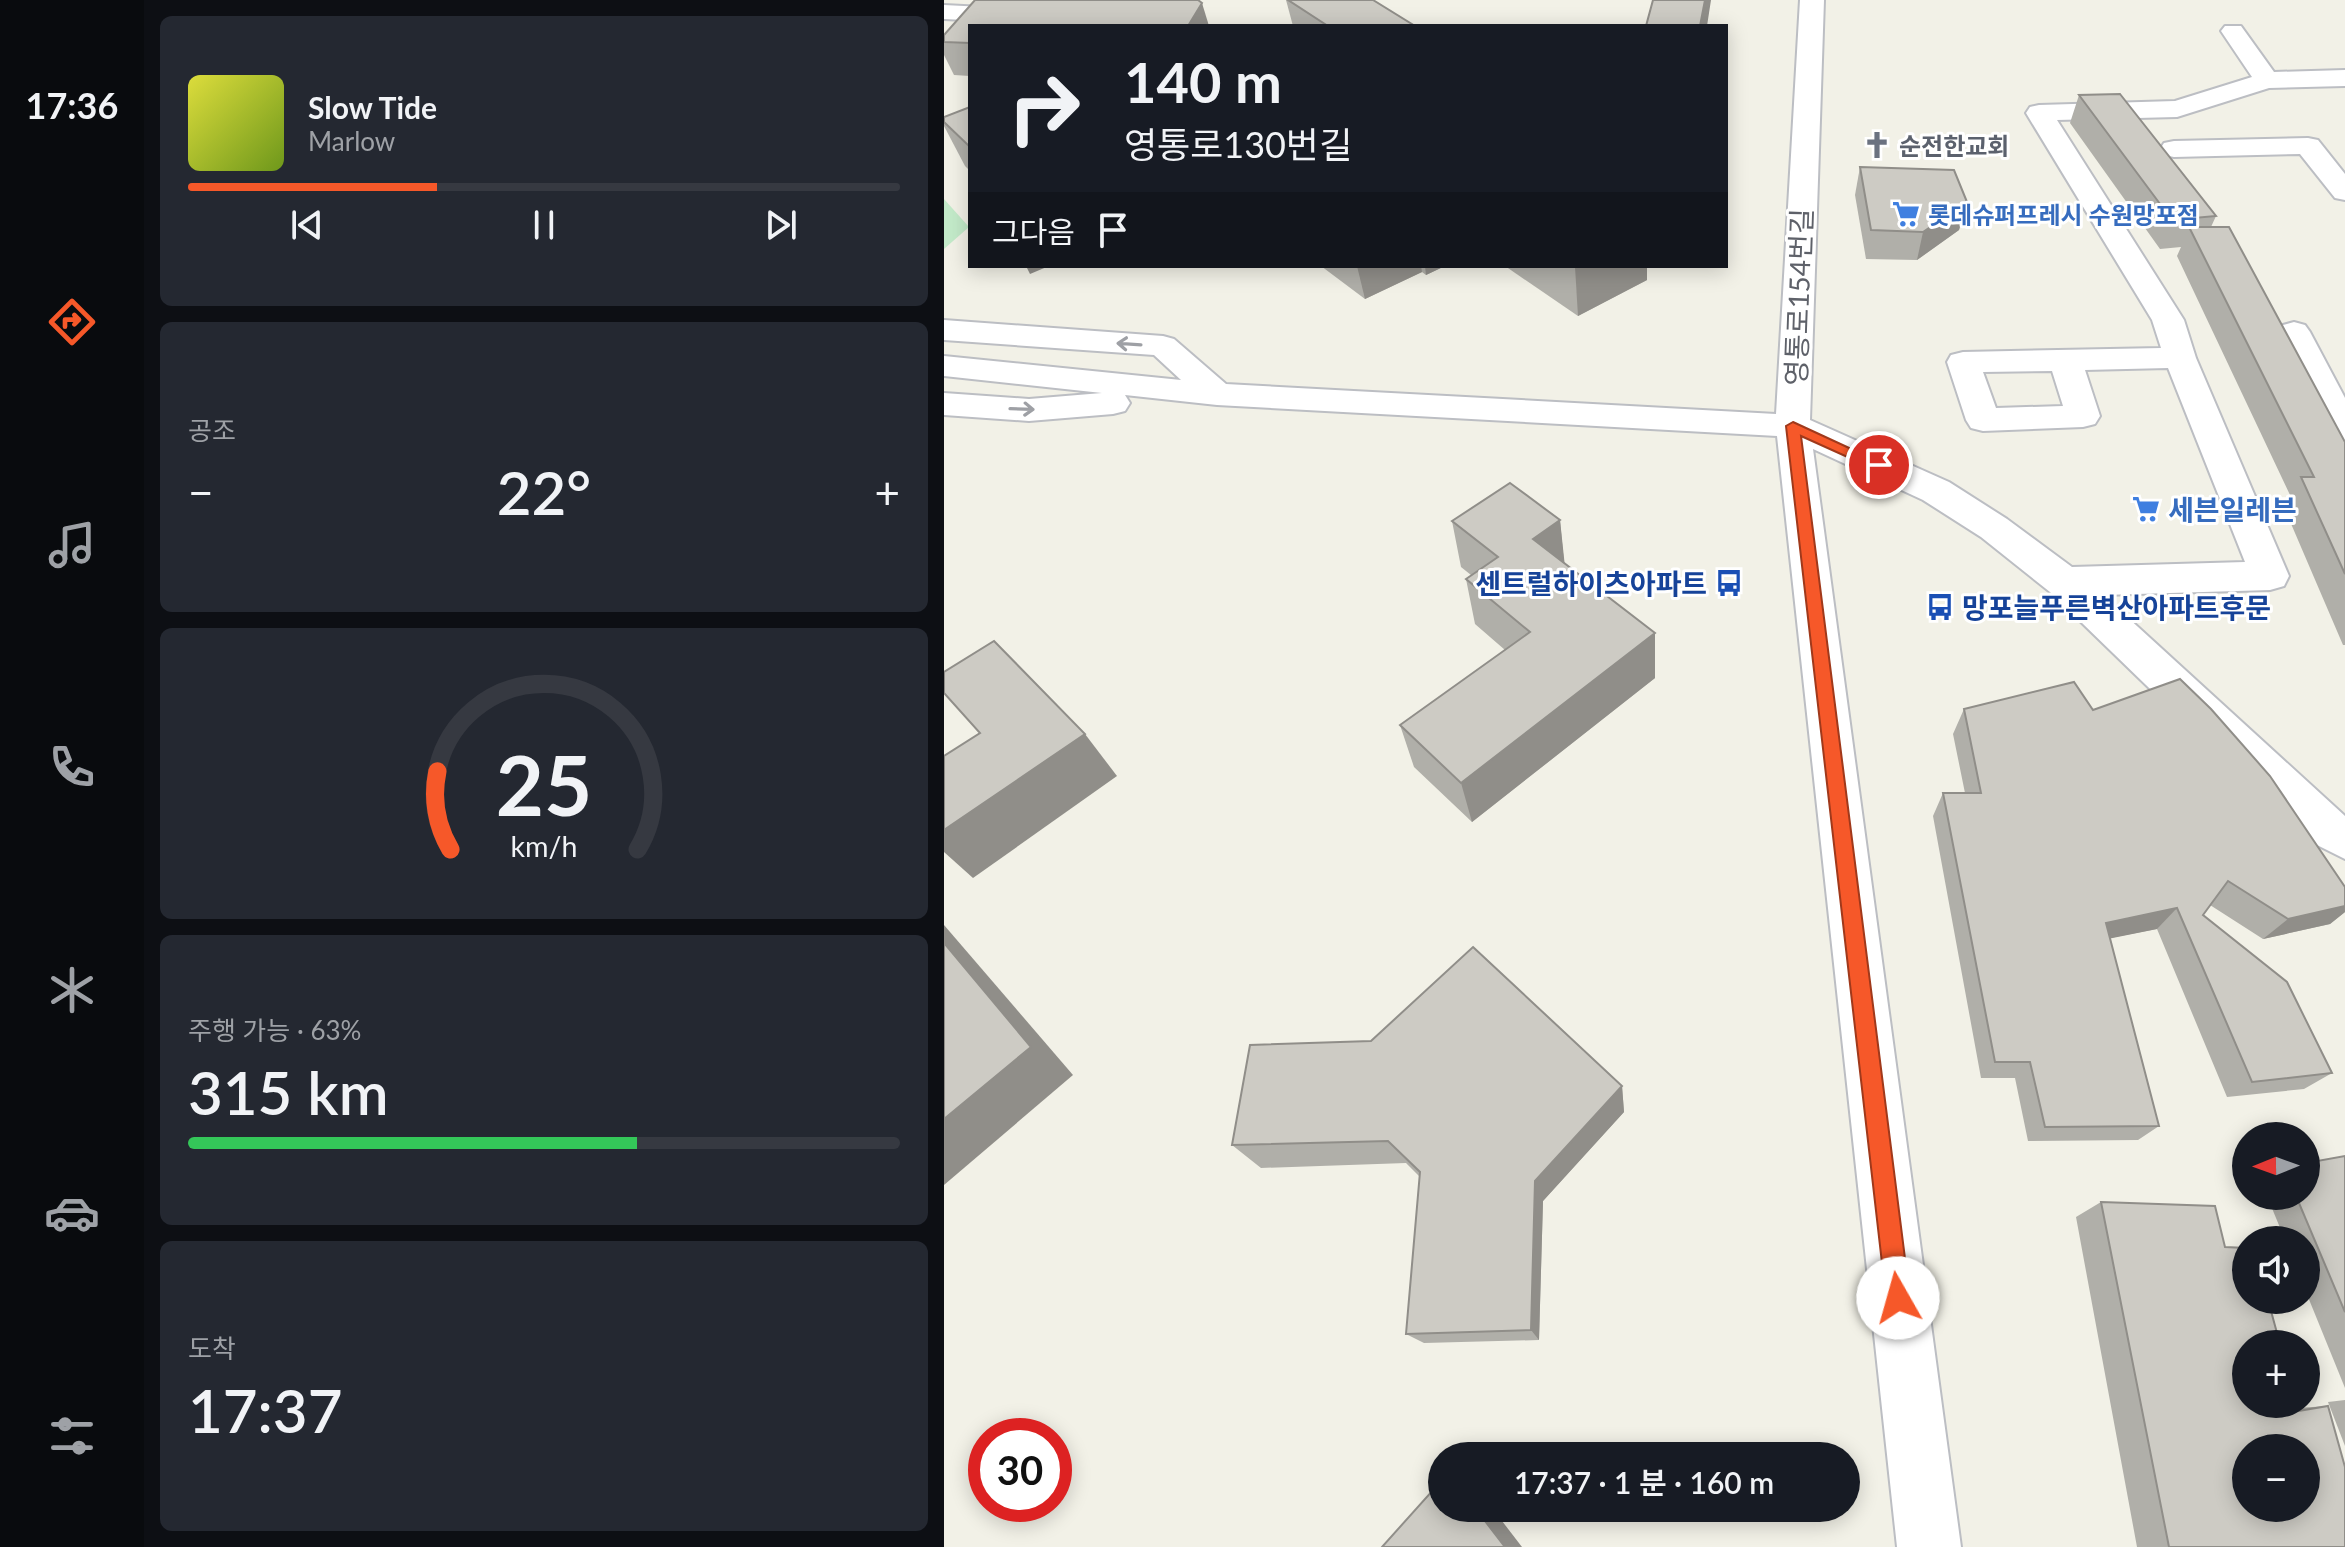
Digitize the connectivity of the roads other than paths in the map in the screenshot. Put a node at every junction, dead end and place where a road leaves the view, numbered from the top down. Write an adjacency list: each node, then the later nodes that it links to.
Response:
1 (1108, 0): 3 (street)
2 (1812, 0): 18 (street, 영통로154번길)
3 (944, 12)
4 (2233, 31): 6 (street)
5 (2345, 78): 6 (street)
6 (2267, 80): 7 (street)
7 (2177, 109): 8 (street); 13 (street)
8 (2219, 148): 9 (street); 10 (street)
9 (2174, 149)
10 (2345, 192)
11 (944, 330): 16 (street, one-way to 11)
12 (2294, 332): 19 (street)
13 (2180, 358): 14 (street); 20 (street)
14 (2065, 360)
15 (944, 366): 16 (street)
16 (1217, 394): 17 (street, one-way to 16); 18 (street)
17 (944, 404)
18 (1793, 426): 20 (street); 22 (street, 영통로154번길)
19 (2345, 431)
20 (2064, 582): 21 (street)
21 (2345, 839)
22 (1929, 1547)

